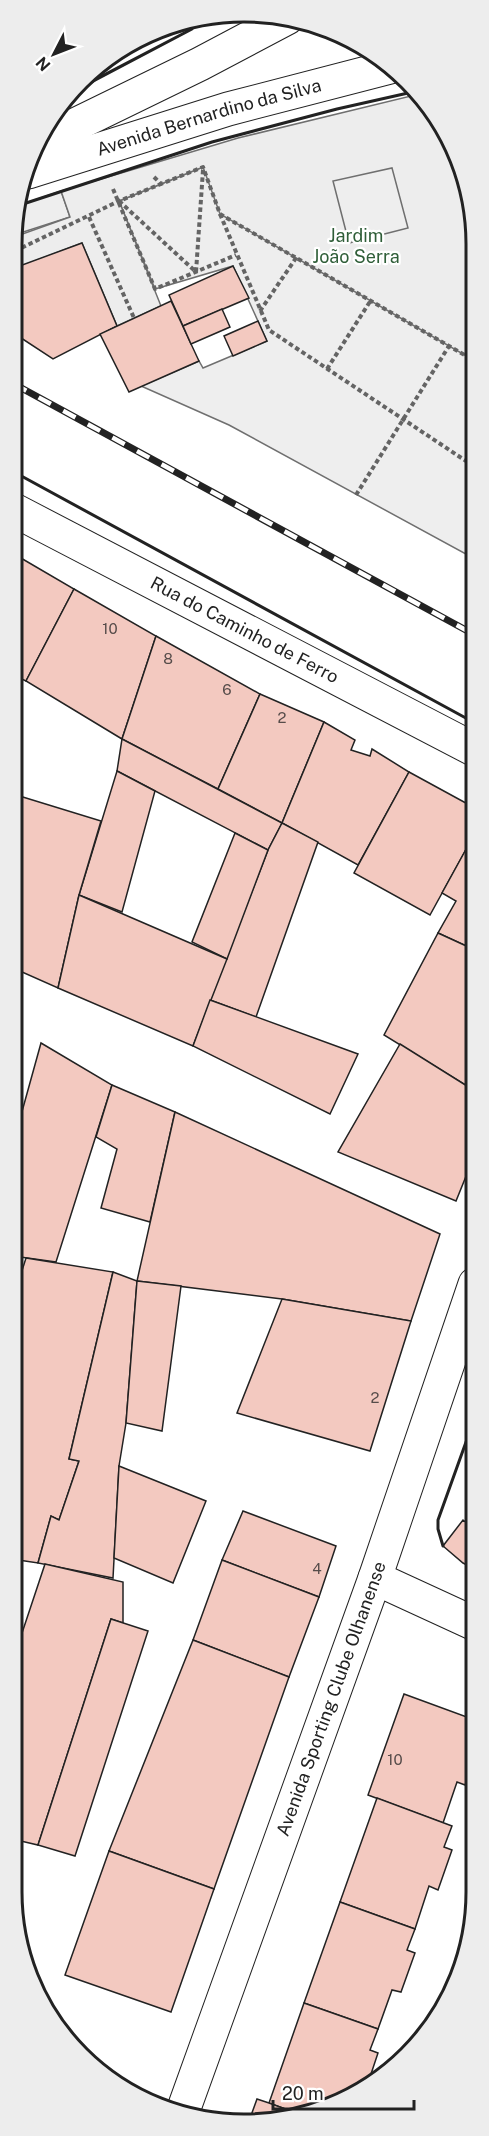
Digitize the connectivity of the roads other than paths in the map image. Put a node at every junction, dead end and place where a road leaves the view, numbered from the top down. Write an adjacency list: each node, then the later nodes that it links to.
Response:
1 (275, 24): 3 (street, Avenida Bernardino da Silva)
2 (381, 69): 4 (street, Avenida Bernardino da Silva)
3 (50, 137)
4 (35, 170)
5 (22, 514): 6 (street, Rua do Caminho de Ferro)
6 (466, 745)
7 (466, 1310): 8 (street, Avenida Sporting Clube Olhanense)
8 (375, 1578): 9 (street); 10 (street, Avenida Sporting Clube Olhanense)
9 (466, 1620)
10 (185, 2105)

